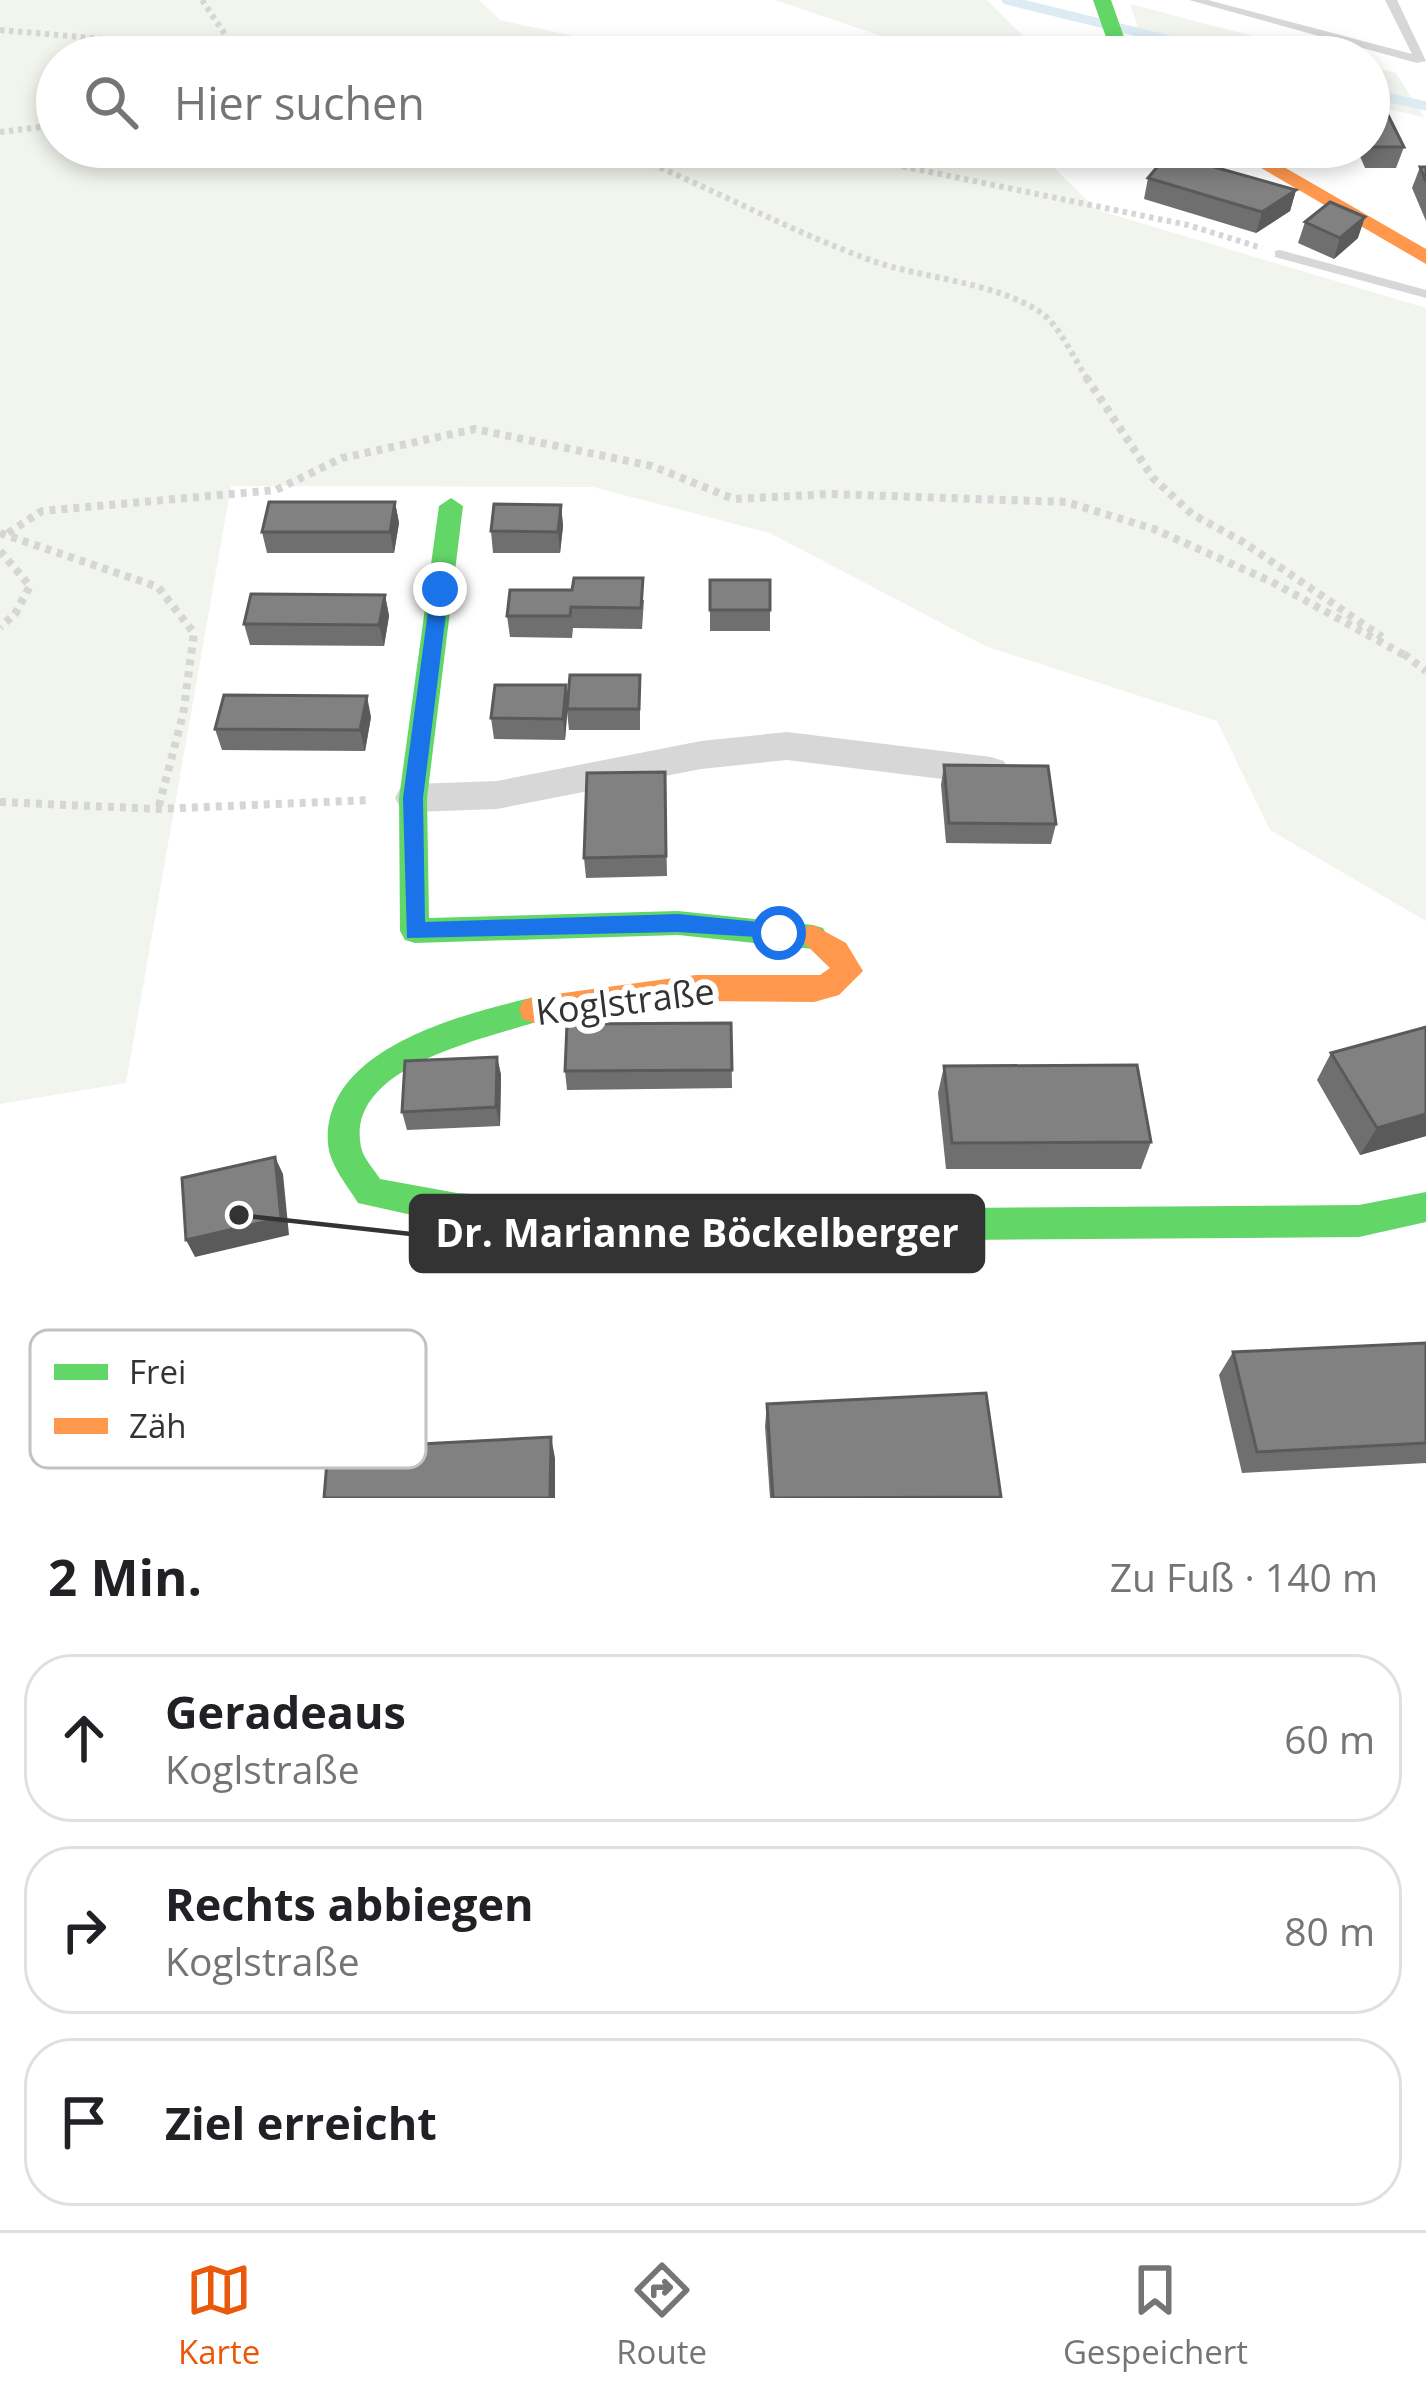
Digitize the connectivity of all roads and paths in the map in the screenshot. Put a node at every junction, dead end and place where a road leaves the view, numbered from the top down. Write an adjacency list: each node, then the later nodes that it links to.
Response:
1 (202, 0): 7 (path)
2 (1102, 0): 8 (street)
3 (1195, 0): 9 (lane)
4 (1391, 0): 11 (lane)
5 (0, 30): 6 (path)
6 (69, 36)
7 (226, 36)
8 (1114, 36)
9 (1332, 36)
10 (1390, 51): 11 (lane)
11 (1424, 60)
12 (36, 128): 13 (path)
13 (0, 132)
14 (664, 168): 24 (path)
15 (912, 168): 17 (path)
16 (1271, 168): 18 (street)
17 (1280, 254): 19 (lane)
18 (1426, 258)
19 (1426, 294)
20 (452, 506): 27 (street, Koglstraße)
21 (4, 533): 24 (path); 29 (path)
22 (0, 551): 23 (path)
23 (0, 627)
24 (1406, 656): 25 (path)
25 (1426, 671)
26 (996, 772): 27 (street)
27 (413, 798): 29 (path); 30 (street, Koglstraße)
28 (0, 802): 29 (path)
29 (158, 809)
30 (1426, 1207)

